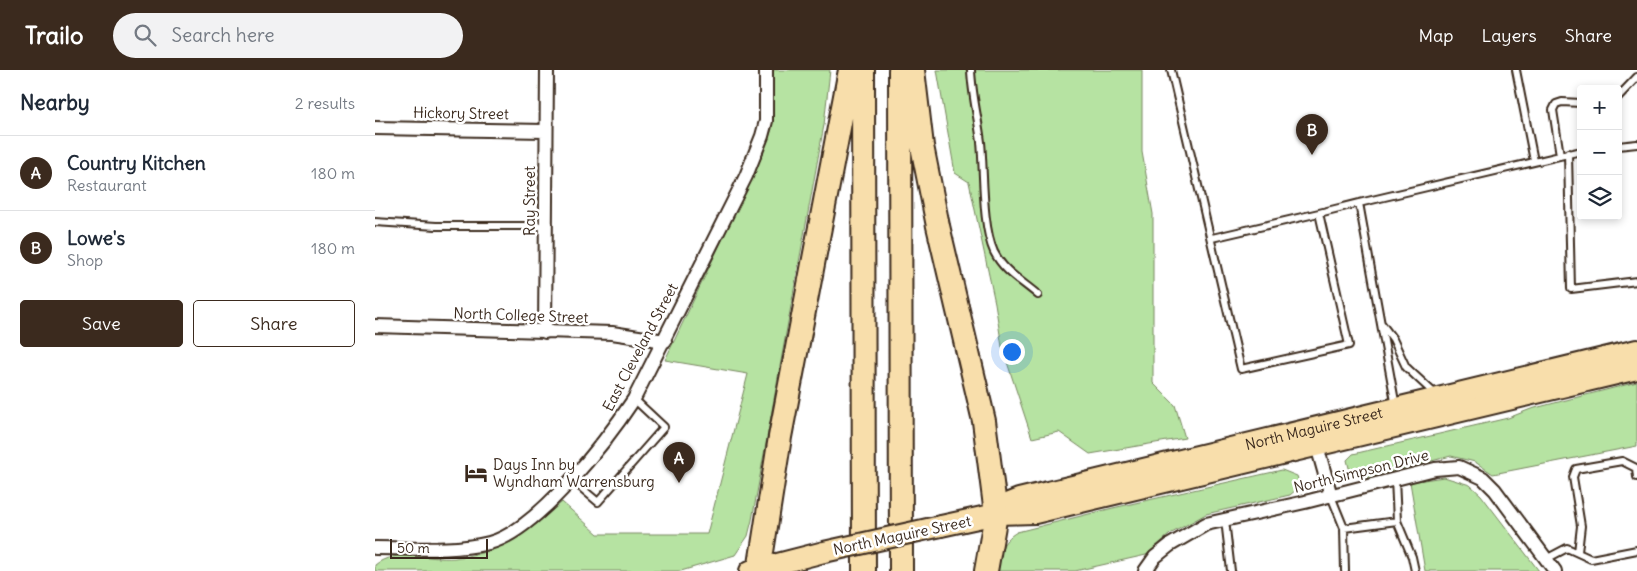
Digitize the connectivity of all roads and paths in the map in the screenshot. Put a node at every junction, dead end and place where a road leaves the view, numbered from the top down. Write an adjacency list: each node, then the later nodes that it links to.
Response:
1 (547, 70): 14 (street, Ray Street)
2 (767, 70): 31 (street, East Cleveland Street)
3 (850, 70): 52 (highway)
4 (863, 70): 53 (highway)
5 (899, 70): 54 (highway)
6 (913, 70): 44 (highway)
7 (971, 70): 27 (lane)
8 (1171, 70): 25 (lane)
9 (1516, 70): 20 (lane)
10 (1637, 77): 11 (lane)
11 (1622, 93)
12 (1577, 103): 19 (lane)
13 (375, 128): 14 (street, Hickory Street)
14 (545, 131): 24 (street, Ray Street)
15 (1637, 144): 16 (lane)
16 (1622, 146)
17 (1577, 152): 18 (lane)
18 (1568, 153): 19 (lane); 26 (lane)
19 (1560, 155): 20 (lane)
20 (1534, 161): 21 (lane)
21 (1359, 203): 22 (lane); 28 (lane)
22 (1319, 213): 25 (lane); 25 (lane)
23 (375, 222): 24 (lane)
24 (545, 226): 30 (street, Ray Street)
25 (1211, 238)
26 (1637, 281)
27 (1038, 295)
28 (1381, 322): 36 (lane); 38 (lane)
29 (375, 326): 30 (street, North College Street)
30 (545, 332): 31 (street, North College Street)
31 (665, 341): 37 (street, East Cleveland Street)
32 (1637, 350): 36 (main road, North Maguire Street)
33 (1637, 369): 35 (main road, North Maguire Street)
34 (1637, 376): 35 (main road)
35 (1603, 377): 39 (main road, North Maguire Street)
36 (1439, 398): 38 (main road, North Maguire Street)
37 (633, 400): 42 (street, East Cleveland Street); 42 (lane)
38 (1396, 408): 44 (main road, North Maguire Street)
39 (1317, 446): 43 (street); 44 (main road, North Maguire Street)
40 (1637, 477): 50 (lane)
41 (1395, 479): 43 (street, North Simpson Drive); 46 (lane); 51 (street, North Simpson Drive)
42 (572, 480): 48 (street, East Cleveland Street)
43 (1331, 496): 45 (street, North Simpson Drive); 47 (lane)
44 (996, 514): 52 (main road, North Maguire Street, bridge); 55 (highway)
45 (1225, 519): 56 (street, North Simpson Drive); 57 (lane)
46 (1397, 521): 47 (lane); 59 (lane)
47 (1344, 528): 58 (lane)
48 (375, 548)
49 (1637, 550): 50 (lane)
50 (1578, 552): 51 (lane)
51 (1546, 559): 60 (street, North Simpson Drive)
52 (756, 570)
53 (864, 571)
54 (901, 571)
55 (986, 571)
56 (1145, 571)
57 (1231, 571)
58 (1345, 571)
59 (1415, 571)
60 (1555, 571)

